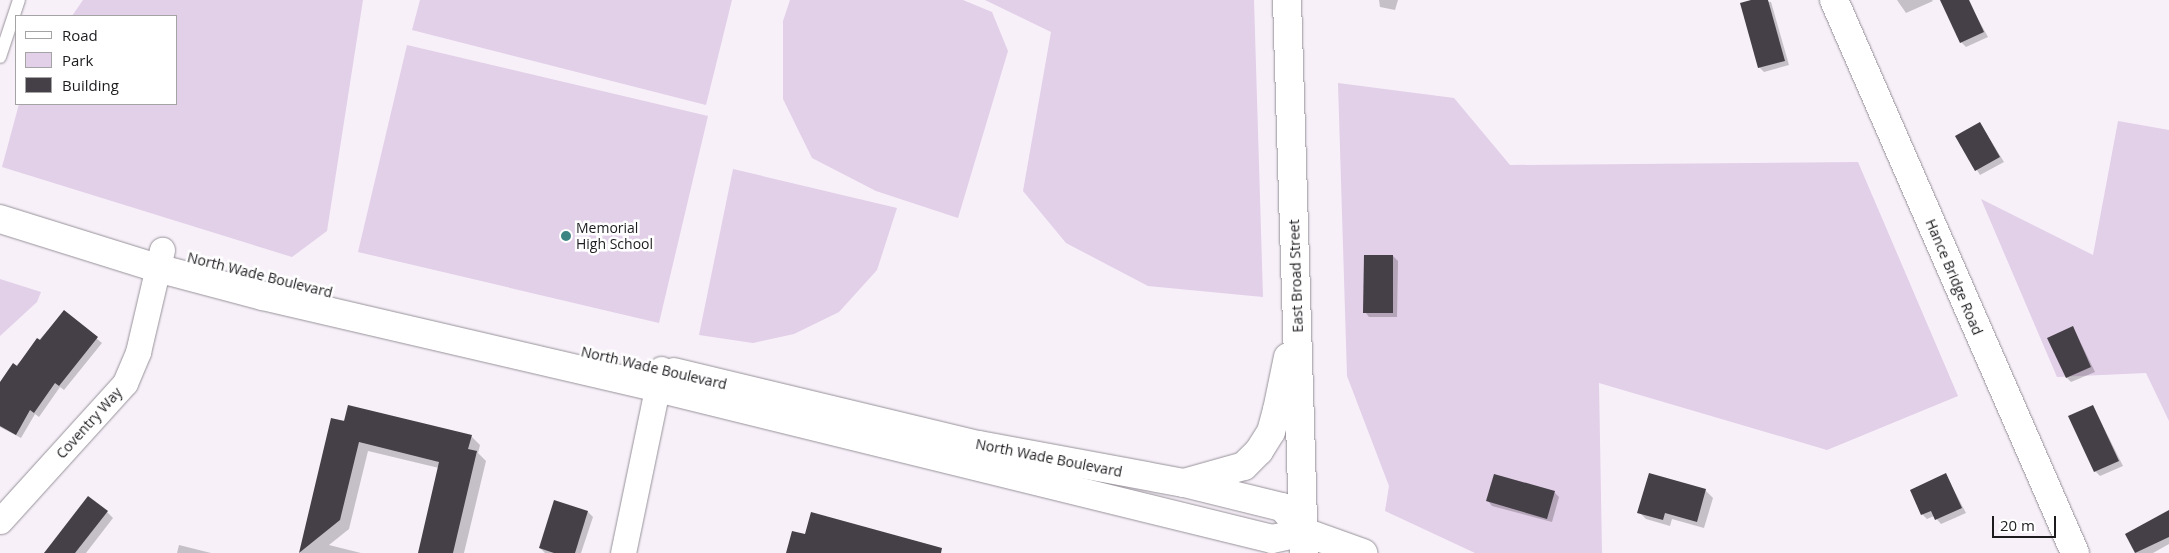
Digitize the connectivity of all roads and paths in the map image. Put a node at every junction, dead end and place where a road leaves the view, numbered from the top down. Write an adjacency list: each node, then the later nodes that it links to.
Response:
1 (18, 0): 4 (lane)
2 (1287, 0): 8 (main road, East Broad Street)
3 (1834, 0): 15 (main road, Hance Bridge Road)
4 (0, 57)
5 (0, 199): 7 (main road, North Wade Boulevard)
6 (0, 219): 7 (main road, North Wade Boulevard)
7 (159, 259): 9 (main road, North Wade Boulevard); 11 (street, Coventry Way)
8 (1297, 319): 10 (main road); 12 (main road, East Broad Street)
9 (659, 378): 10 (main road, North Wade Boulevard); 12 (main road, North Wade Boulevard); 13 (street)
10 (1184, 484): 12 (main road, North Wade Boulevard)
11 (0, 521)
12 (1304, 542): 14 (main road, North Wade Boulevard)
13 (623, 553)
14 (1363, 553)
15 (2074, 553)

